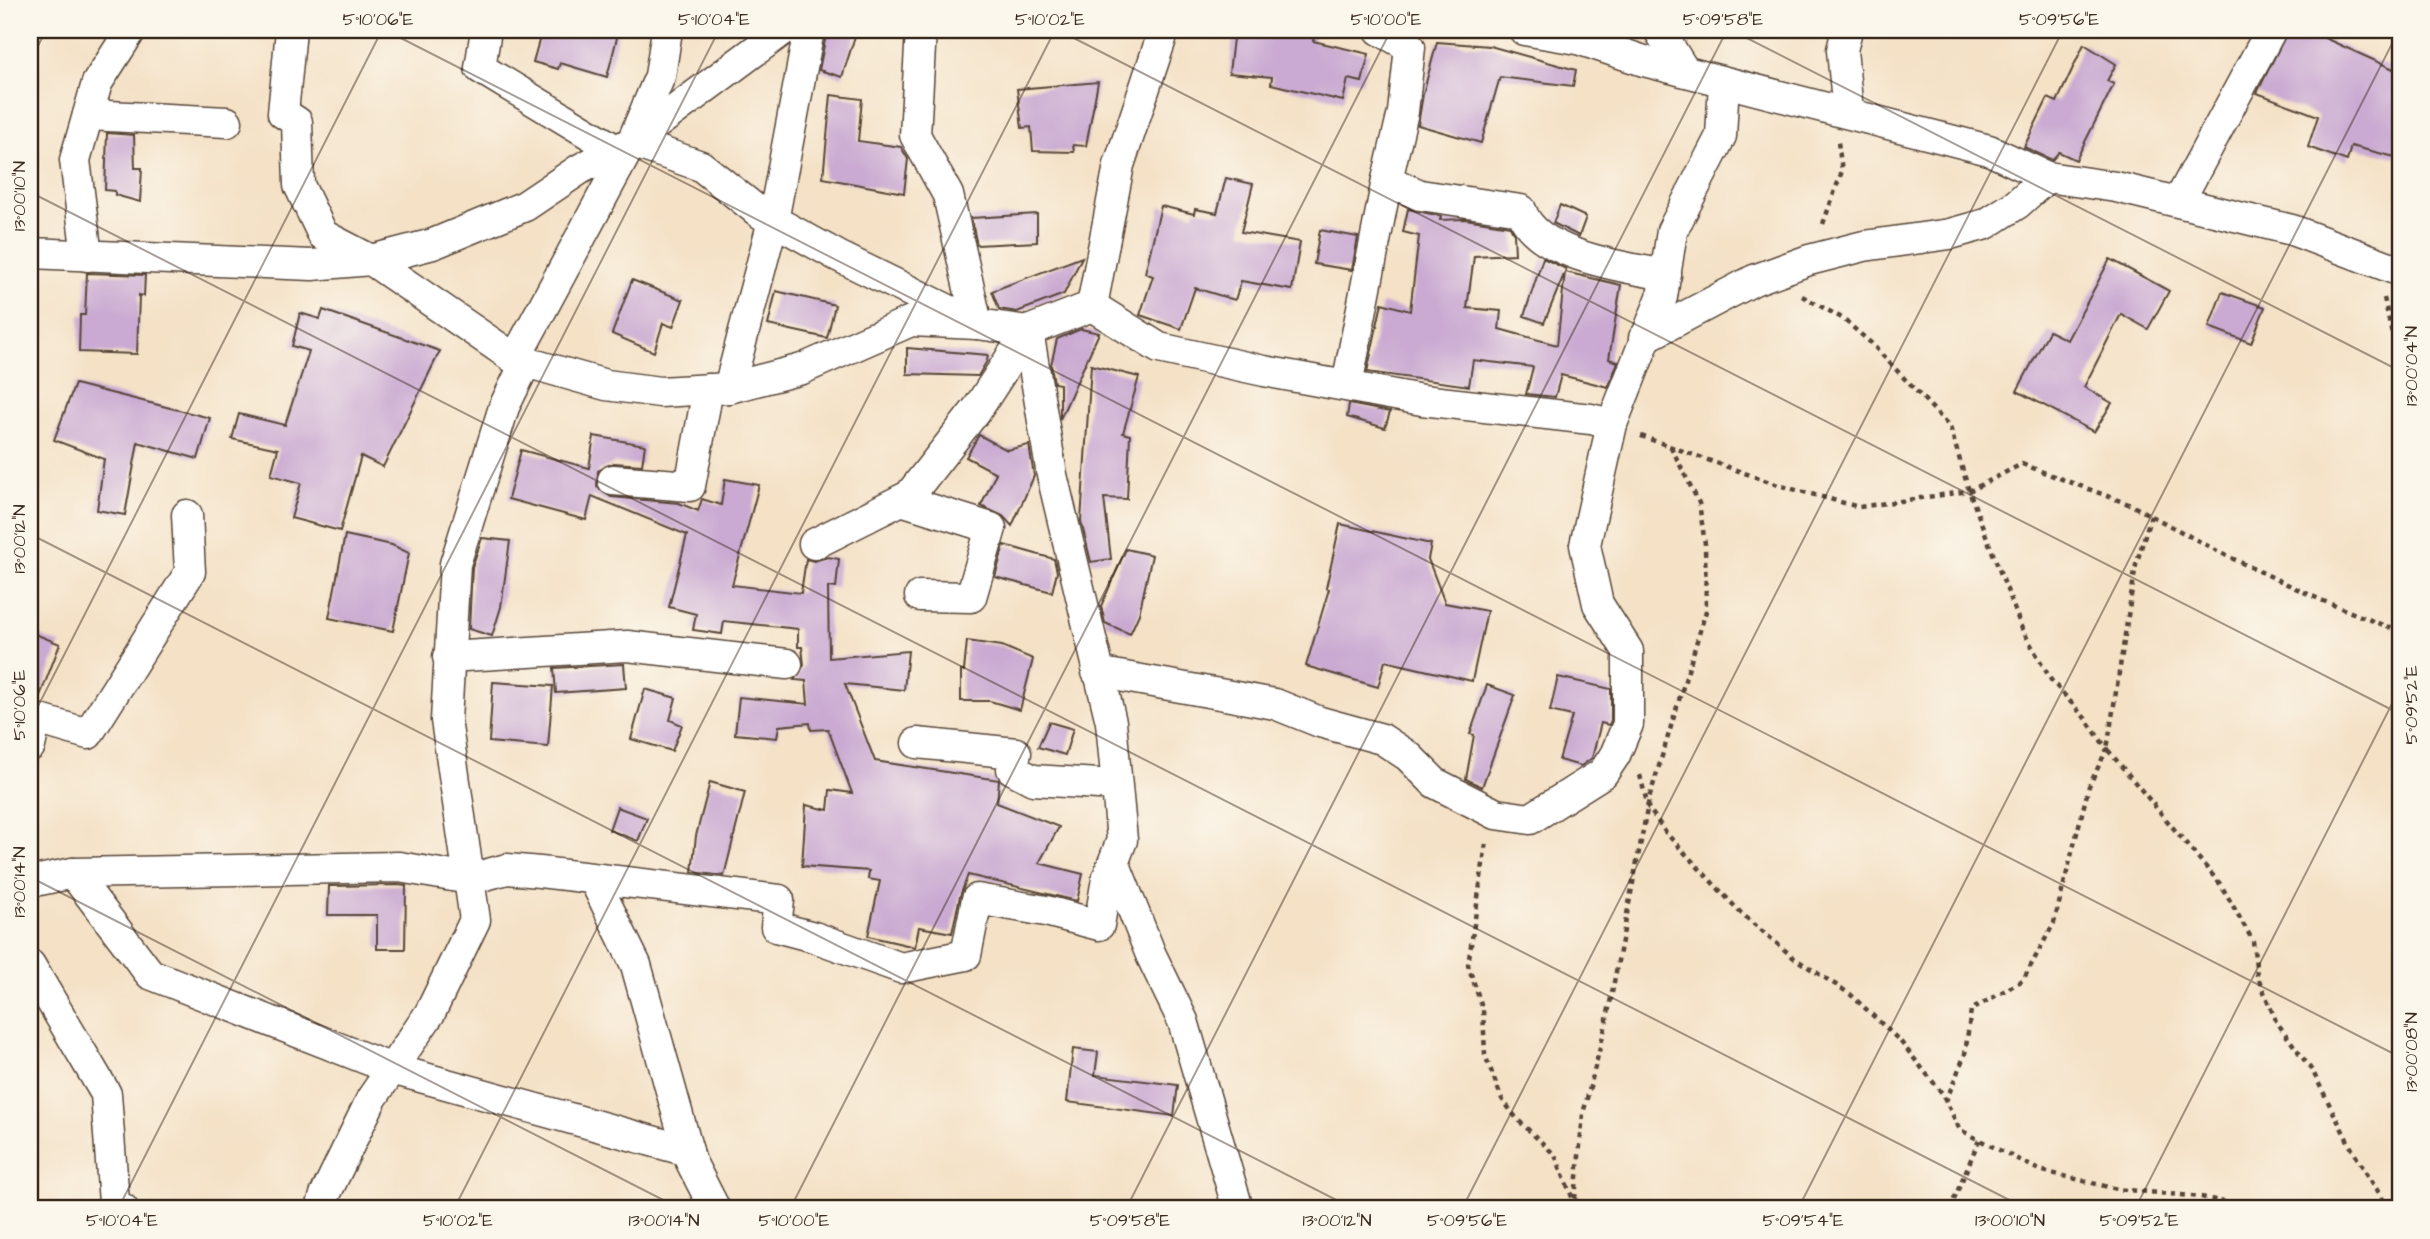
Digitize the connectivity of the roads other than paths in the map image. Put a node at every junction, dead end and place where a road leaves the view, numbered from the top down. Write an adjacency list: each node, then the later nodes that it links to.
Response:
1 (131, 30): 17 (street)
2 (291, 30): 26 (street)
3 (486, 30): 19 (street)
4 (667, 30): 19 (street)
5 (783, 30): 19 (street)
6 (809, 30): 23 (street)
7 (921, 30): 30 (street)
8 (1164, 30): 29 (street)
9 (1380, 30): 21 (street)
10 (1524, 30): 14 (street)
11 (1659, 30): 14 (street)
12 (1847, 30): 16 (street)
13 (2271, 30): 22 (street)
14 (1685, 72): 15 (street)
15 (1724, 82): 16 (street); 28 (street)
16 (1848, 112): 20 (street)
17 (88, 115): 18 (street); 25 (street)
18 (227, 122)
19 (624, 146): 23 (street); 26 (street); 33 (street)
20 (2047, 177): 22 (street); 32 (street)
21 (1387, 180): 28 (street); 34 (street)
22 (2179, 201): 27 (street)
23 (773, 220): 30 (street); 35 (street)
24 (30, 254): 25 (street)
25 (87, 256): 26 (street)
26 (371, 260): 33 (street)
27 (2387, 267)
28 (1666, 275): 32 (street)
29 (1091, 306): 31 (street); 34 (street)
30 (977, 324): 31 (street); 35 (street)
31 (1028, 331): 38 (street); 44 (street)
32 (1644, 338): 36 (street)
33 (520, 360): 35 (street); 42 (street)
34 (1347, 385): 36 (street)
35 (719, 389): 37 (street)
36 (1612, 424): 44 (street)
37 (613, 480)
38 (901, 500): 40 (street); 41 (street)
39 (187, 515): 45 (street)
40 (814, 544)
41 (919, 596)
42 (448, 657): 43 (street); 50 (street)
43 (787, 664)
44 (1097, 672): 47 (street)
45 (32, 727)
46 (918, 743): 47 (street)
47 (1115, 785): 48 (street)
48 (1114, 862): 51 (street); 59 (street)
49 (73, 873): 50 (street); 52 (street); 54 (street)
50 (470, 879): 51 (street); 54 (street)
51 (594, 879): 55 (street)
52 (30, 883)
53 (30, 965): 56 (street)
54 (392, 1069): 55 (street); 57 (street)
55 (688, 1151): 58 (street)
56 (122, 1209)
57 (321, 1209)
58 (715, 1209)
59 (1238, 1209)

